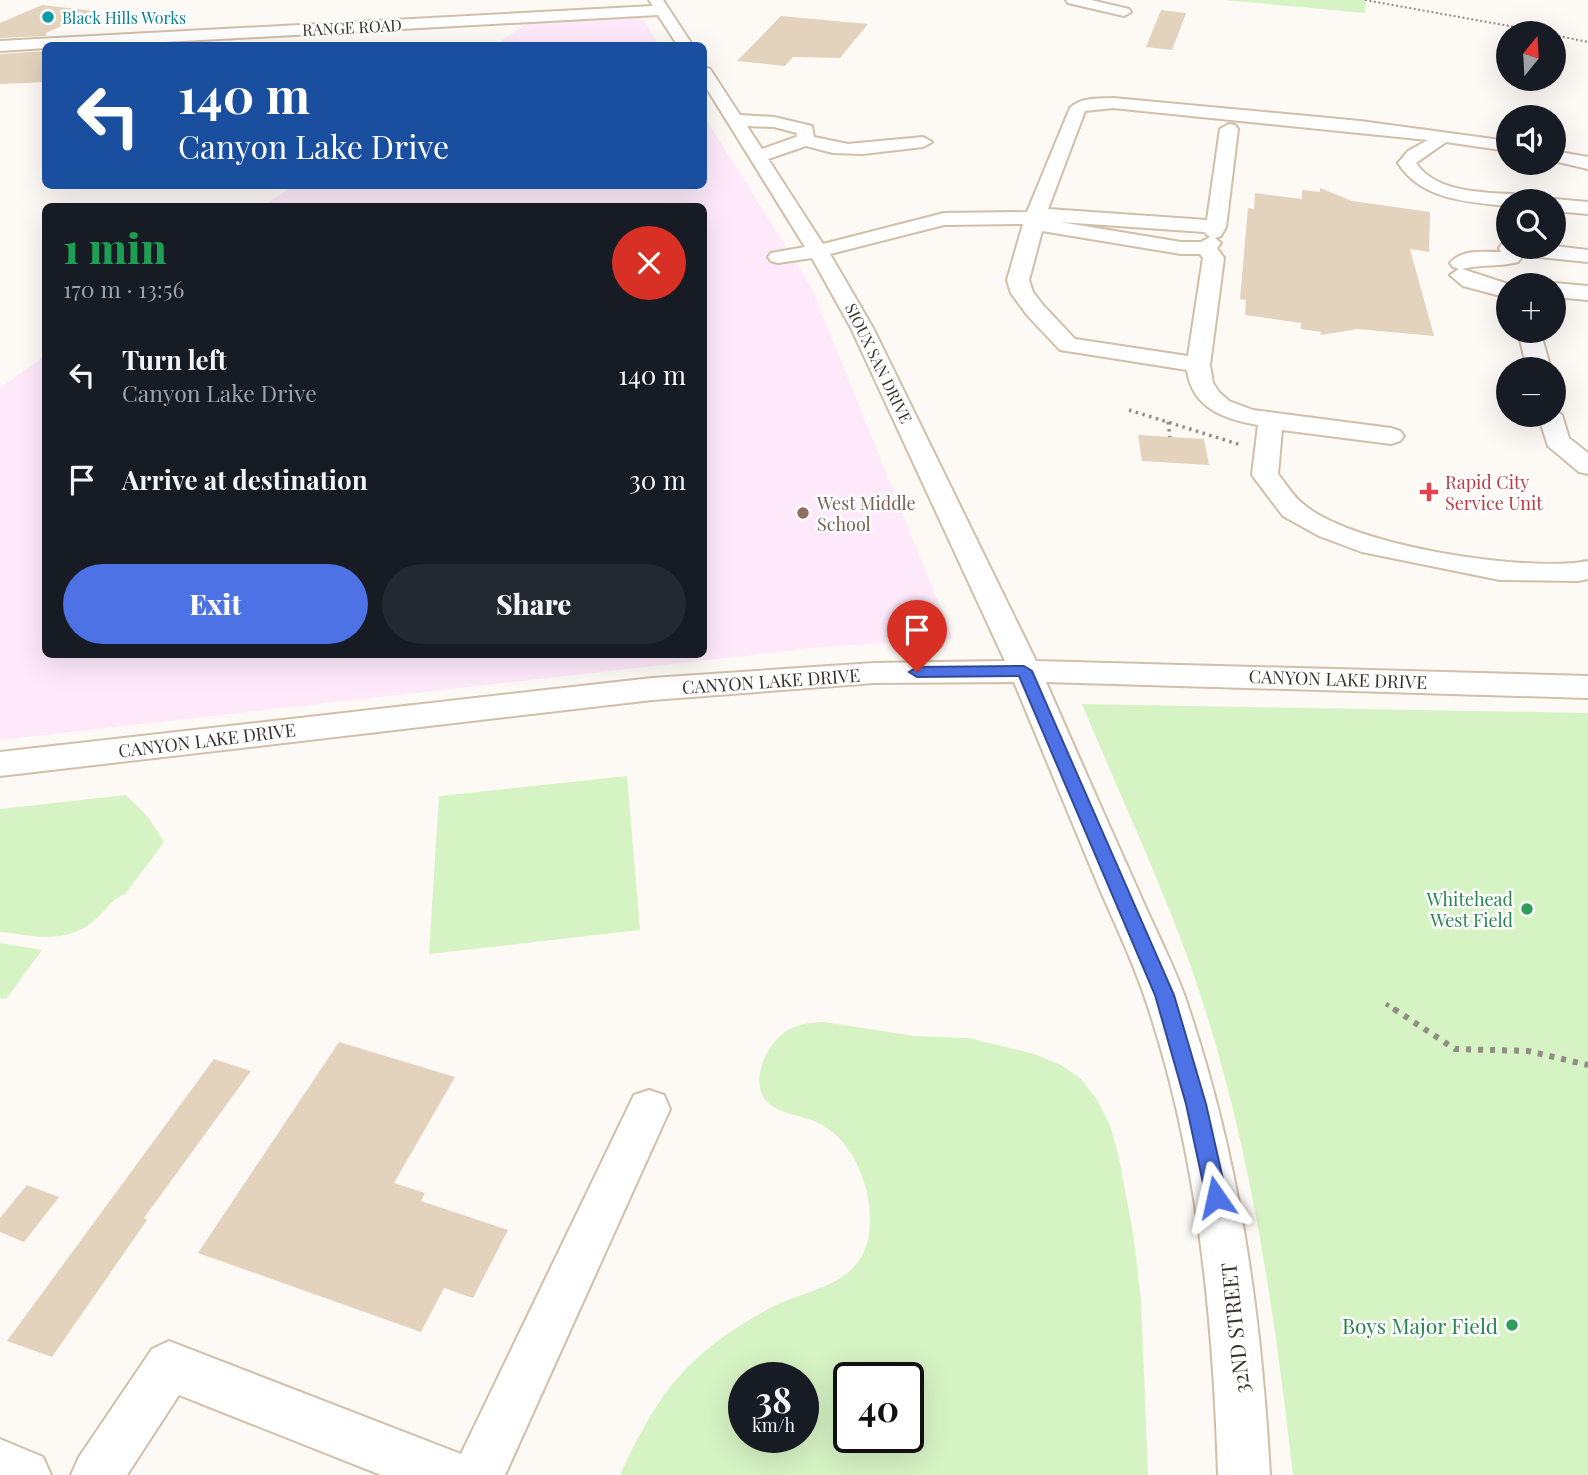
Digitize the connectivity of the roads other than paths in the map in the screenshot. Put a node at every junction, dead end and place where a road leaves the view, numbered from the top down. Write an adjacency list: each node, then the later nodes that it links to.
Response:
1 (1073, 0): 4 (street)
2 (659, 5): 5 (street, RANGE ROAD); 11 (street)
3 (418, 8): 5 (street)
4 (1124, 12)
5 (389, 16): 8 (street, RANGE ROAD)
6 (178, 19): 8 (street)
7 (86, 27): 9 (street)
8 (158, 38): 10 (street, RANGE ROAD)
9 (68, 42)
10 (85, 42)
11 (683, 42)
12 (42, 44): 13 (street, RANGE ROAD)
13 (0, 46)
14 (707, 77): 15 (street, SIOUX SAN DRIVE)
15 (734, 120): 18 (street); 21 (street, SIOUX SAN DRIVE)
16 (1229, 129): 28 (street)
17 (1442, 136): 20 (street); 24 (street); 27 (street)
18 (805, 140): 19 (street); 21 (street)
19 (923, 142)
20 (1496, 144)
21 (757, 156): 29 (street, SIOUX SAN DRIVE)
22 (1566, 158): 23 (street)
23 (1588, 163)
24 (1496, 197)
25 (1566, 206): 26 (street)
26 (1588, 208)
27 (1035, 218): 28 (street); 29 (street); 39 (street)
28 (1212, 238): 39 (street)
29 (818, 251): 33 (street); 45 (street, SIOUX SAN DRIVE)
30 (1496, 252): 36 (street)
31 (1566, 254): 32 (street)
32 (1588, 256)
33 (778, 257)
34 (1541, 259): 35 (street)
35 (1588, 275)
36 (1496, 288)
37 (1566, 291): 38 (street)
38 (1588, 293)
39 (1198, 365): 40 (street)
40 (1270, 419): 42 (street); 44 (street)
41 (1553, 427): 43 (street)
42 (1391, 436)
43 (1588, 466)
44 (1588, 570)
45 (1024, 671): 46 (street, CANYON LAKE DRIVE); 47 (street, CANYON LAKE DRIVE); 54 (street, 32ND STREET)
46 (1588, 687)
47 (0, 764)
48 (649, 1109): 53 (street)
49 (0, 1465): 50 (street)
50 (25, 1475)
51 (97, 1475): 52 (street)
52 (447, 1475)
53 (478, 1475)
54 (1244, 1475)

